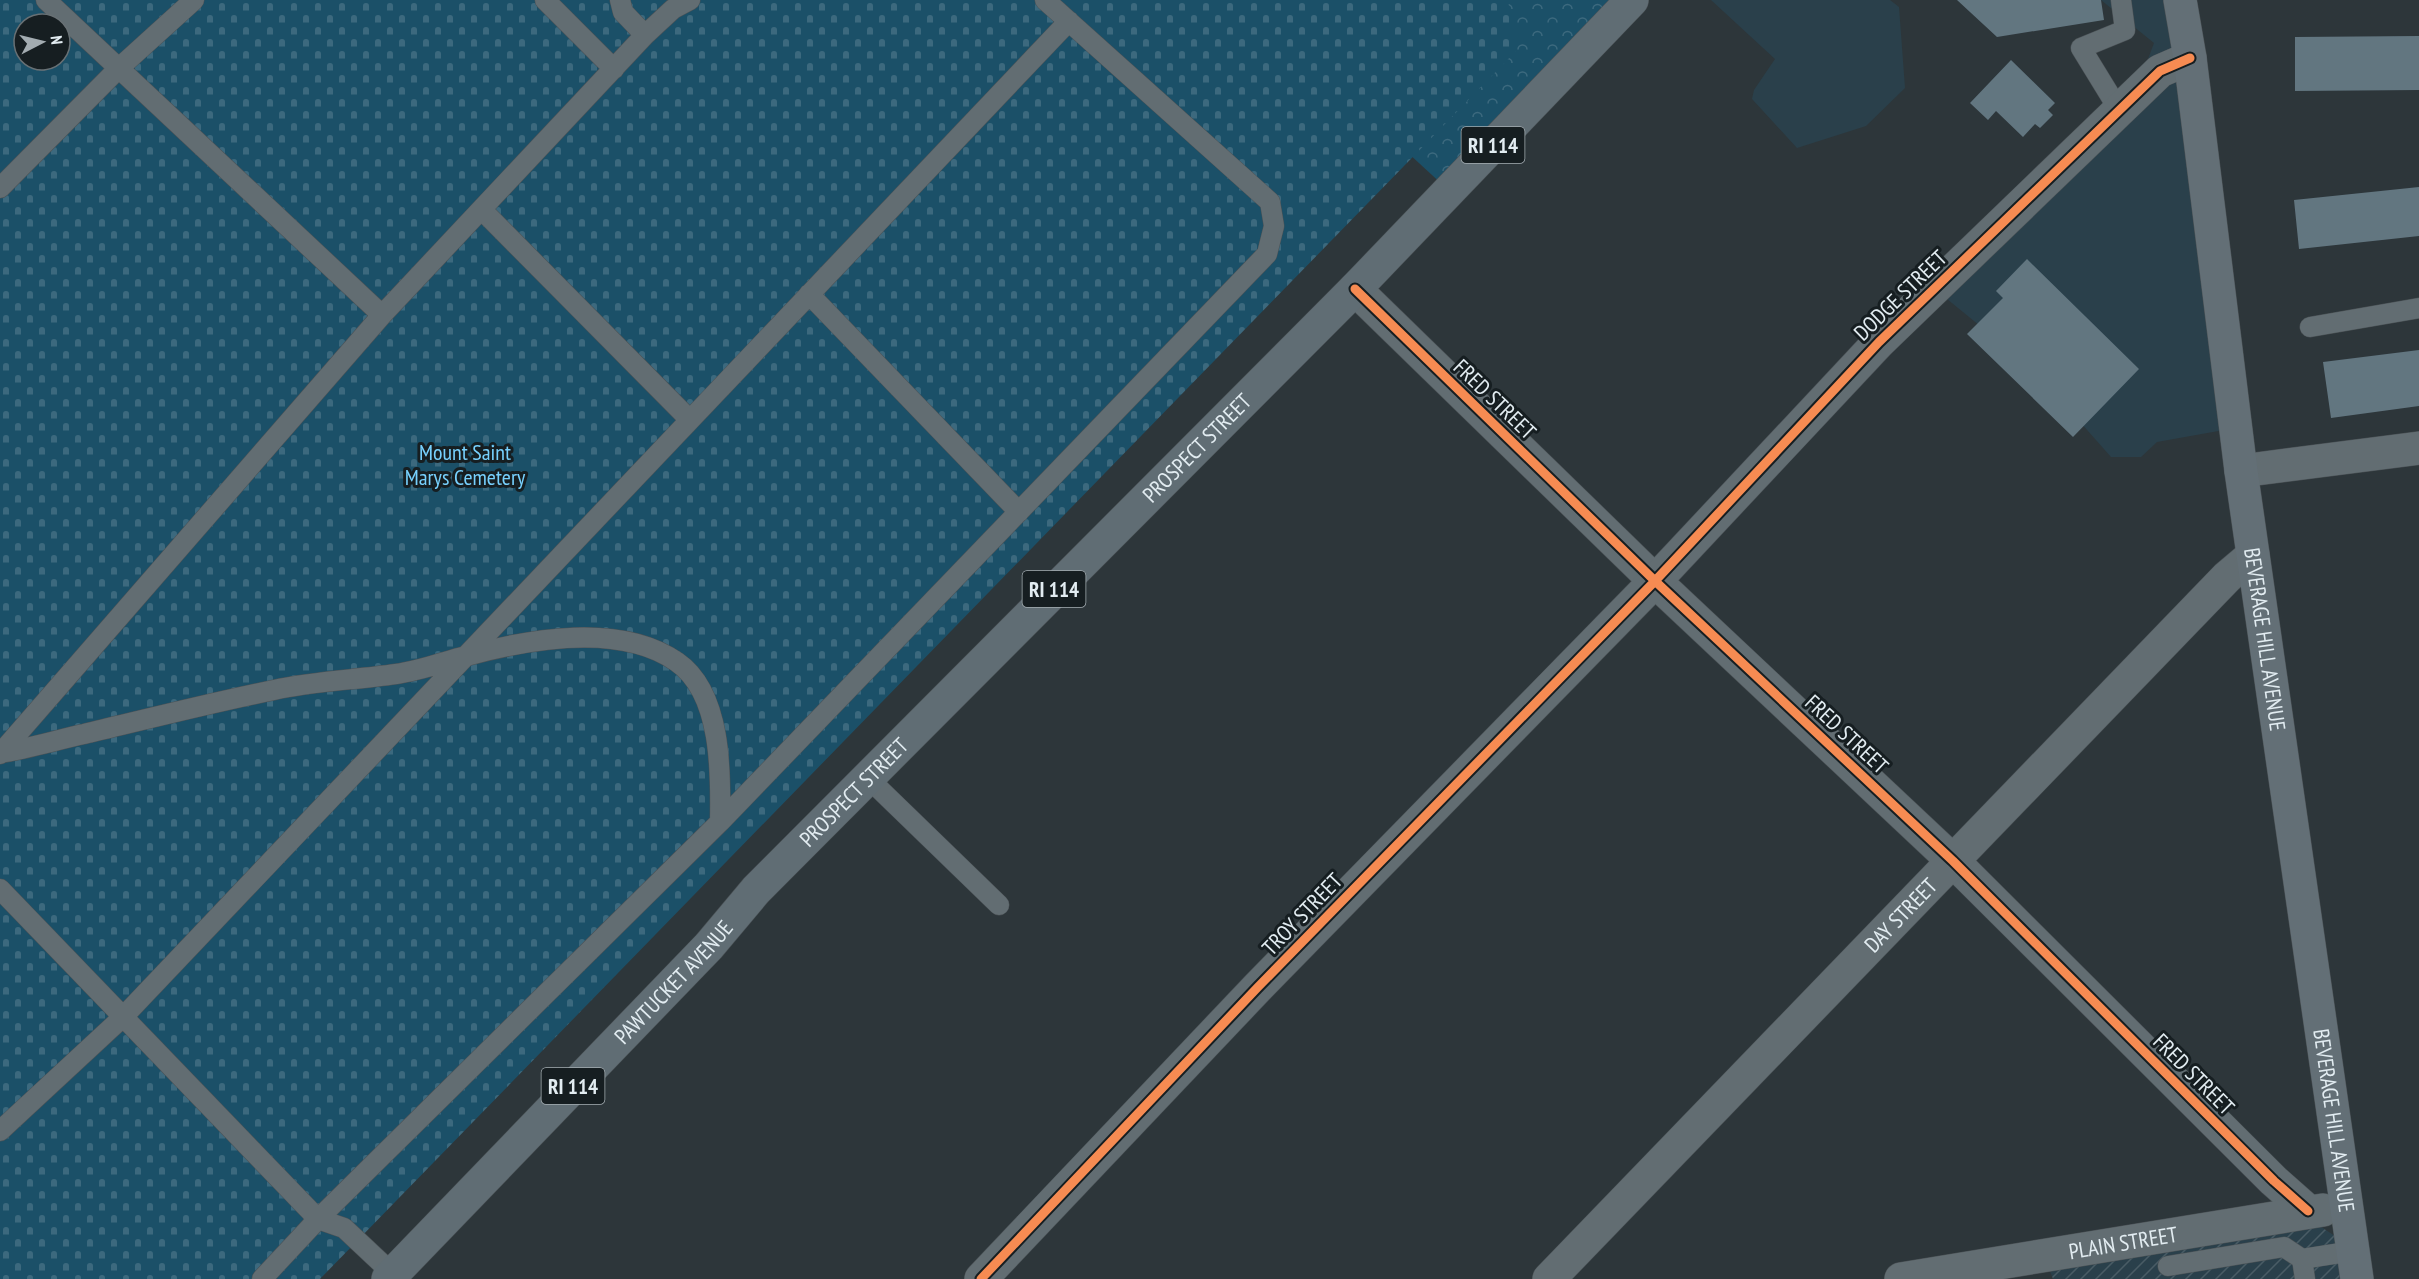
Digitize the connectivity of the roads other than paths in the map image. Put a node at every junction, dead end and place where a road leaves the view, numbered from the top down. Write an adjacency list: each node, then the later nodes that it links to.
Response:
1 (46, 0): 13 (lane)
2 (194, 0): 13 (lane)
3 (545, 0): 14 (lane)
4 (620, 0): 11 (lane)
5 (690, 0): 11 (lane)
6 (1045, 0): 10 (lane)
7 (1632, 0): 18 (main road, PROSPECT STREET / RI 114)
8 (2121, 0): 15 (lane)
9 (2180, 0): 12 (main road, BEVERAGE HILL AVENUE)
10 (1069, 21): 19 (lane); 26 (lane)
11 (645, 35): 14 (lane)
12 (2190, 58): 15 (street, DODGE STREET); 25 (main road, BEVERAGE HILL AVENUE)
13 (119, 68): 16 (lane); 21 (lane)
14 (614, 69): 17 (lane)
15 (2119, 110): 28 (street, DODGE STREET)
16 (0, 188)
17 (482, 210): 21 (lane); 23 (lane)
18 (1355, 290): 28 (street, FRED STREET); 31 (main road, PROSPECT STREET / RI 114)
19 (809, 294): 23 (lane); 26 (lane)
20 (2419, 308): 22 (lane)
21 (382, 315): 30 (lane)
22 (2310, 327)
23 (690, 420): 29 (lane)
24 (2419, 448): 25 (street)
25 (2241, 471): 27 (main road, BEVERAGE HILL AVENUE)
26 (1019, 512): 32 (lane)
27 (2253, 555): 33 (street, DAY STREET); 39 (main road, BEVERAGE HILL AVENUE)
28 (1655, 580): 33 (street, FRED STREET); 48 (street, TROY STREET)
29 (466, 656): 30 (lane); 32 (lane); 37 (lane)
30 (1, 754)
31 (868, 778): 35 (main road, PROSPECT STREET / RI 114); 36 (lane)
32 (720, 822): 41 (lane)
33 (1953, 861): 40 (street, FRED STREET); 49 (street, DAY STREET)
34 (0, 889): 37 (lane)
35 (756, 890): 46 (main road, PAWTUCKET AVENUE / RI 114)
36 (999, 905)
37 (124, 1016): 38 (lane); 41 (lane)
38 (0, 1131)
39 (2346, 1208): 40 (street, PLAIN STREET); 45 (main road, BEVERAGE HILL AVENUE)
40 (2308, 1211): 42 (street, PLAIN STREET)
41 (318, 1219): 46 (lane); 47 (lane)
42 (2256, 1236): 43 (lane); 44 (street, PLAIN STREET)
43 (2302, 1259): 45 (lane); 51 (lane)
44 (2167, 1260): 50 (street, PLAIN STREET)
45 (2355, 1265)
46 (391, 1276)
47 (262, 1279)
48 (981, 1279)
49 (1549, 1279)
50 (1901, 1279)
51 (2305, 1279)

